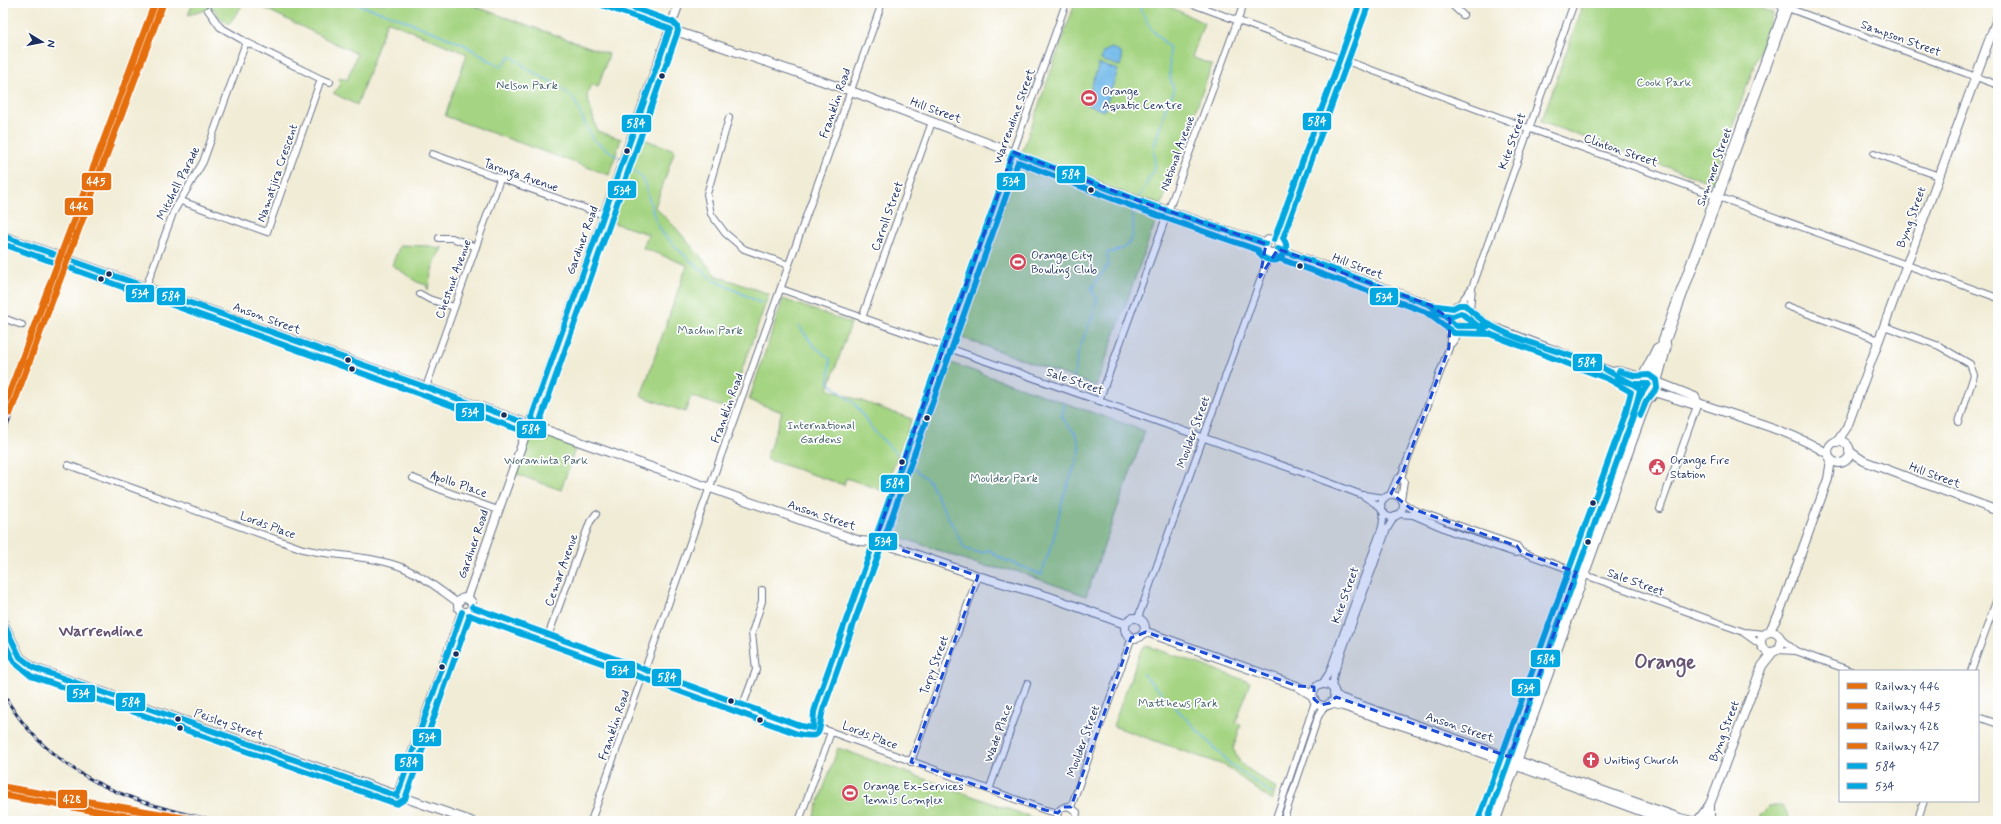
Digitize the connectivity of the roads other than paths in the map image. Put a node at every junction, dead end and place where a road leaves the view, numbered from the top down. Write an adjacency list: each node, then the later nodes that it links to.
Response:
1 (596, 3): 16 (street, Hill Street)
2 (679, 3): 16 (street, Gardiner Road)
3 (882, 3): 23 (street, Franklin Road)
4 (1066, 3): 27 (street, Warrendine Street)
5 (1190, 3): 15 (street, Clinton Street)
6 (1244, 3): 15 (street, National Avenue)
7 (1360, 3): 18 (street)
8 (1448, 3): 13 (street)
9 (1574, 3): 26 (street, Kite Street)
10 (1774, 3): 11 (street, Sampson Street)
11 (1787, 5): 19 (street, Sampson Street); 32 (highway, Summer Street)
12 (208, 10): 17 (street)
13 (1463, 15)
14 (1998, 16): 19 (street, Byng Street)
15 (1238, 22): 18 (street, Clinton Street); 34 (street, National Avenue)
16 (670, 29): 23 (street, Hill Street); 35 (street, Gardiner Road)
17 (246, 42): 20 (street); 33 (street, Mitchell Parade)
18 (1340, 58): 26 (street, Clinton Street); 38 (street)
19 (1976, 77): 22 (street, Sampson Street); 30 (street, Byng Street)
20 (321, 79): 21 (street); 33 (street, Namatjira Crescent)
21 (330, 82)
22 (1998, 85)
23 (850, 91): 25 (street, Hill Street); 44 (street, Franklin Road)
24 (730, 118): 44 (street)
25 (932, 122): 27 (street, Hill Street); 56 (street, Carroll Street)
26 (1528, 128): 32 (street, Clinton Street); 46 (street, Kite Street)
27 (1013, 152): 34 (street, Hill Street); 64 (street, Warrendine Street)
28 (1874, 153): 30 (street)
29 (432, 154): 31 (street, Taronga Avenue)
30 (1939, 176): 43 (street, Byng Street)
31 (500, 179): 35 (street, Taronga Avenue); 40 (street, Chestnut Avenue)
32 (1717, 195): 43 (street, Clinton Street); 63 (highway, Summer Street)
33 (181, 201): 45 (street, Mitchell Parade)
34 (1168, 210): 39 (street, Hill Street); 71 (street, National Avenue)
35 (604, 215): 73 (street, Gardiner Road)
36 (3, 236): 45 (street, Anson Street)
37 (439, 238): 40 (street)
38 (1274, 240): 39 (street); 41 (street)
39 (1266, 244): 42 (street)
40 (476, 247): 53 (street, Chestnut Avenue)
41 (1278, 249): 42 (street); 50 (street, Hill Street)
42 (1270, 253): 78 (street, Moulder Street)
43 (1906, 264): 49 (street, Clinton Street); 61 (street, Byng Street)
44 (789, 265): 47 (street, Franklin Road)
45 (146, 287): 68 (street, Anson Street)
46 (1472, 288): 51 (street, Kite Street); 54 (street, Kite Street)
47 (781, 290): 56 (street, Sale Street); 89 (street, Franklin Road)
48 (420, 294): 53 (street)
49 (1998, 298)
50 (1430, 305): 51 (street, Hill Street); 57 (street, Hill Street)
51 (1456, 306): 54 (street); 57 (street)
52 (1787, 306): 62 (street)
53 (454, 307): 68 (street, Chestnut Avenue)
54 (1471, 311): 59 (street); 60 (street)
55 (3, 318): 58 (street)
56 (862, 318): 64 (street, Sale Street)
57 (1451, 321): 59 (street); 65 (street)
58 (22, 325)
59 (1465, 326): 60 (street); 65 (street)
60 (1490, 326): 66 (street)
61 (1884, 326): 62 (street, Byng Street); 74 (street)
62 (1879, 340): 77 (street, Byng Street)
63 (1664, 341): 67 (highway, Summer Street); 69 (highway, Summer Street)
64 (944, 346): 71 (street, Sale Street); 99 (street, Warrendine Street)
65 (1449, 348): 86 (street)
66 (1612, 372): 67 (street); 70 (street)
67 (1644, 376): 69 (highway); 70 (highway)
68 (426, 387): 75 (street, Anson Street)
69 (1655, 387): 70 (highway); 72 (street); 103 (highway, Summer Street)
70 (1639, 389): 103 (highway, Summer Street)
71 (1099, 401): 78 (street, Sale Street)
72 (1698, 403): 79 (street); 93 (street)
73 (532, 418): 75 (street); 76 (street)
74 (1958, 422)
75 (525, 426): 76 (street); 94 (street, Gardiner Road)
76 (536, 426): 89 (street, Anson Street)
77 (1847, 427): 80 (street, Byng Street); 81 (street, Byng Street)
78 (1203, 438): 90 (street, Sale Street); 112 (street, Moulder Street)
79 (1812, 443): 80 (street); 82 (street)
80 (1834, 443): 81 (street); 82 (street, Byng Street)
81 (1848, 447): 83 (street, Hill Street); 84 (street, Byng Street)
82 (1830, 457): 84 (street, Hill Street); 88 (street)
83 (1864, 461): 84 (street, Hill Street); 96 (street, Hill Street)
84 (1844, 462): 88 (street)
85 (68, 465): 108 (street, Lords Place)
86 (1401, 477): 91 (street); 92 (street)
87 (413, 478): 94 (street, Apollo Place)
88 (1828, 479): 111 (street)
89 (710, 489): 100 (street, Anson Street); 125 (street, Franklin Road)
90 (1362, 495): 91 (street, Sale Street); 95 (street, Sale Street)
91 (1388, 496): 92 (street); 95 (street)
92 (1402, 501): 98 (street); 102 (street, Sale Street)
93 (1660, 509)
94 (498, 510): 107 (street, Gardiner Road)
95 (1383, 510): 98 (street); 130 (street, Kite Street)
96 (1998, 511)
97 (596, 514): 118 (street, Cemar Avenue)
98 (1397, 515): 102 (street, Sale Street); 131 (street, Kite Street)
99 (879, 530): 100 (street, Warrendine Street); 101 (street)
100 (875, 542): 101 (street, Anson Street); 137 (street, Warrendine Street)
101 (890, 546): 104 (street, Anson Street)
102 (1521, 552): 103 (street, Sale Street)
103 (1579, 573): 116 (street, Sale Street); 139 (highway, Summer Street)
104 (978, 576): 114 (street, Anson Street); 140 (street, Torpy Street)
105 (762, 590): 133 (street)
106 (1998, 596): 127 (street)
107 (467, 598): 108 (street); 109 (street)
108 (458, 603): 110 (street)
109 (472, 607): 110 (street); 118 (street, Lords Place)
110 (462, 612): 142 (street)
111 (1779, 614): 117 (street); 120 (street)
112 (1138, 618): 114 (street); 115 (street)
113 (3, 622): 142 (street, Peisley Street)
114 (1125, 624): 119 (street)
115 (1144, 631): 119 (street); 129 (street)
116 (1744, 632): 117 (street, Sale Street); 121 (street, Sale Street)
117 (1766, 633): 120 (street); 121 (street)
118 (548, 636): 125 (street, Lords Place)
119 (1132, 637): 145 (street, Moulder Street)
120 (1779, 637): 122 (street); 123 (street)
121 (1762, 647): 122 (street); 124 (street, Byng Street)
122 (1775, 651): 123 (street); 124 (street, Byng Street)
123 (1796, 651): 126 (street)
124 (1762, 666): 144 (street, Byng Street)
125 (644, 670): 133 (street, Lords Place); 150 (street, Franklin Road)
126 (1848, 670)
127 (1971, 670)
128 (1027, 684): 141 (street, Wade Place)
129 (1297, 686): 130 (street); 132 (street)
130 (1319, 686): 131 (street, Anson Street); 132 (street)
131 (1333, 691): 134 (street); 139 (street, Anson Street)
132 (1314, 699): 134 (street, Anson Street); 153 (street)
133 (743, 705): 137 (street, Lords Place)
134 (1327, 705): 139 (street, Anson Street); 154 (street)
135 (1979, 717): 136 (street)
136 (1998, 724)
137 (813, 728): 138 (street, Lords Place)
138 (831, 732): 140 (street, Lords Place); 151 (street)
139 (1512, 761): 148 (street, Anson Street); 155 (highway, Summer Street); 156 (highway, Summer Street); 157 (street, Anson Street)
140 (911, 762): 141 (street, Lords Place)
141 (989, 790): 146 (street, Lords Place)
142 (397, 796): 149 (street, Peisley Street)
143 (1924, 802): 159 (street)
144 (1710, 804): 148 (street, Byng Street); 158 (street, Byng Street)
145 (1071, 806): 146 (street); 147 (street)
146 (1058, 813): 152 (street)
147 (1079, 820)
148 (1696, 820): 158 (street, Anson Street)
149 (471, 821)
150 (592, 821)
151 (799, 821)
152 (1058, 821)
153 (1275, 821)
154 (1283, 821)
155 (1487, 821)
156 (1494, 821)
157 (1668, 821)
158 (1709, 821)
159 (1917, 821)

